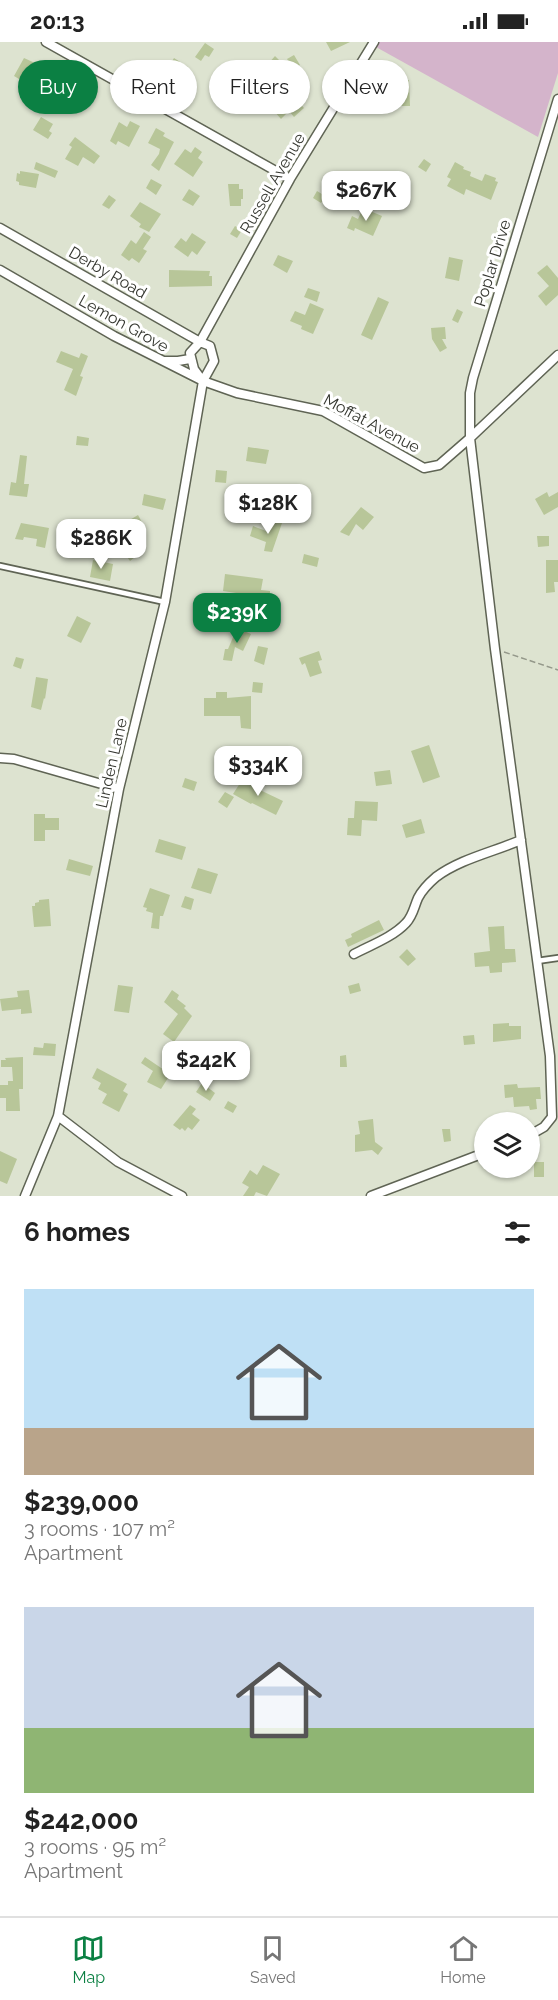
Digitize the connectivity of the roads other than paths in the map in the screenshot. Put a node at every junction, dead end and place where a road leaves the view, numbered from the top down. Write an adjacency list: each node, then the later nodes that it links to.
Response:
1 (46, 42): 4 (street)
2 (374, 42): 4 (street, Russell Avenue)
3 (558, 99): 13 (street, Poplar Drive)
4 (290, 179): 7 (street, Russell Avenue)
5 (0, 228): 7 (street, Derby Road)
6 (0, 270): 10 (street, Lemon Grove)
7 (200, 342): 9 (street, Russell Avenue); 11 (street, Linden Lane)
8 (558, 355): 13 (street, Moffat Avenue)
9 (190, 359): 10 (street); 11 (street)
10 (160, 360): 11 (street, Lemon Grove)
11 (203, 381): 12 (street, Lemon Grove); 15 (street, Linden Lane)
12 (237, 393): 13 (street, Moffat Avenue)
13 (470, 438): 18 (street, Poplar Drive)
14 (0, 566): 15 (lane)
15 (165, 602): 17 (street, Linden Lane)
16 (0, 758): 17 (street)
17 (119, 789): 22 (street, Linden Lane)
18 (521, 840): 19 (street); 21 (street, Poplar Drive)
19 (354, 954)
20 (558, 958): 21 (lane)
21 (537, 961): 23 (street, Poplar Drive)
22 (58, 1116): 25 (street, Linden Lane); 26 (street)
23 (540, 1128)
24 (474, 1158): 27 (street)
25 (25, 1196)
26 (182, 1196)
27 (371, 1196)

